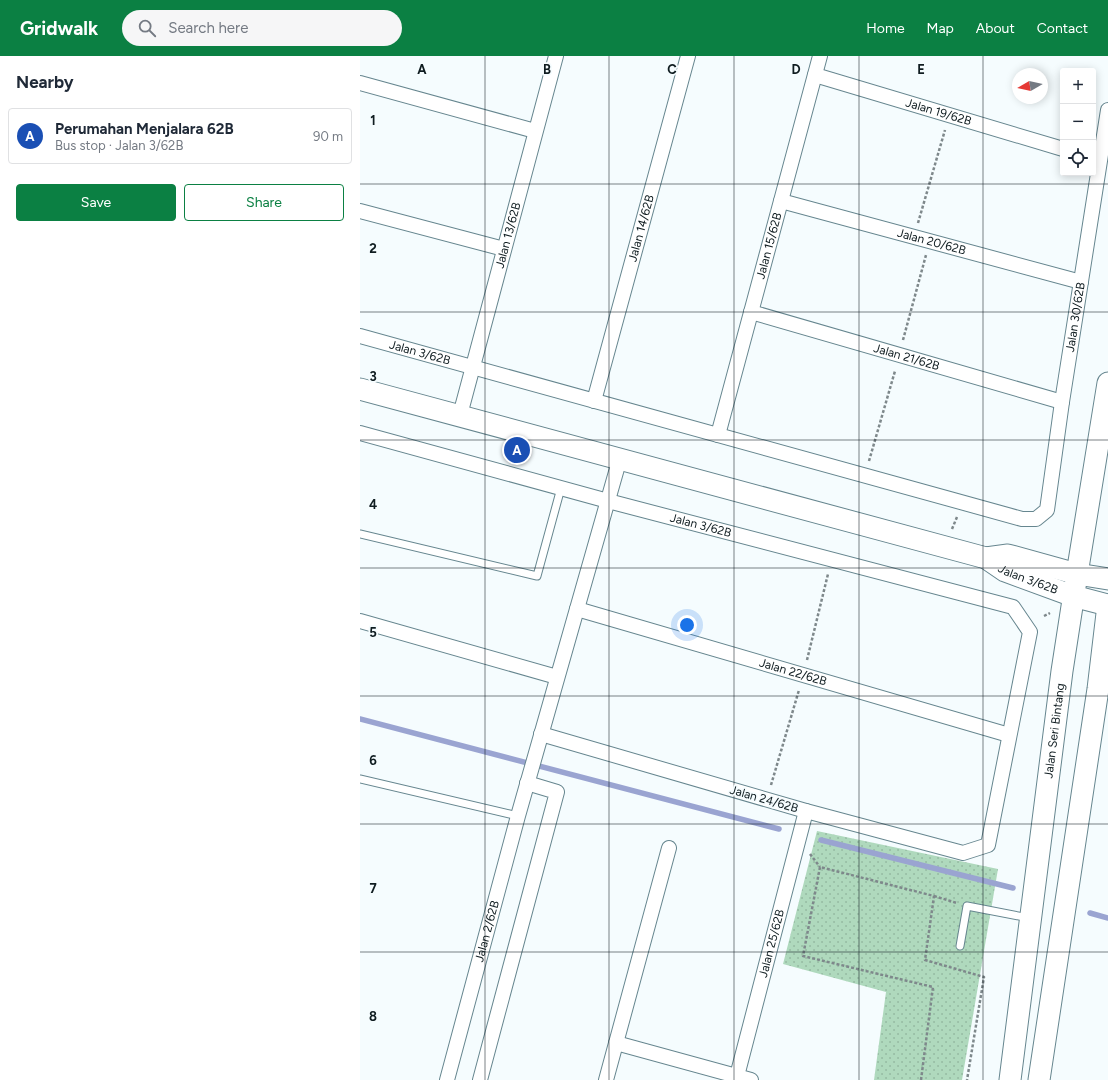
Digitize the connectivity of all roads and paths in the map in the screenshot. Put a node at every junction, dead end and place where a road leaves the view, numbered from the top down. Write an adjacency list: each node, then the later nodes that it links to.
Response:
1 (556, 56): 8 (street, Jalan 13/62B)
2 (688, 56): 24 (street, Jalan 14/62B)
3 (820, 56): 4 (street, Jalan 15/62B)
4 (815, 76): 7 (street, Jalan 19/62B); 11 (street, Jalan 15/62B)
5 (360, 83): 8 (street)
6 (1108, 110): 10 (street, Jalan 30/62B)
7 (950, 115): 9 (street, Jalan 19/62B); 13 (path)
8 (535, 131): 15 (street, Jalan 13/62B)
9 (1060, 148)
10 (1097, 159): 16 (street, Jalan 30/62B)
11 (781, 200): 13 (street, Jalan 20/62B); 17 (street, Jalan 15/62B)
12 (360, 211): 15 (street)
13 (914, 237): 14 (street, Jalan 20/62B)
14 (930, 241): 16 (street, Jalan 20/62B); 19 (path)
15 (504, 249): 20 (street, Jalan 13/62B)
16 (1081, 282): 25 (street, Jalan 30/62B)
17 (751, 312): 25 (street, Jalan 21/62B); 28 (street, Jalan 15/62B)
18 (360, 336): 20 (street, Jalan 3/62B)
19 (904, 340)
20 (474, 367): 24 (street, Jalan 3/62B); 26 (street, Jalan 13/62B)
21 (895, 371): 30 (path)
22 (1108, 383): 36 (street, Jalan Seri Bintang)
23 (360, 389): 26 (street, Jalan 3/62B)
24 (594, 400): 28 (street, Jalan 3/62B)
25 (1062, 402): 33 (street, Jalan 30/62B)
26 (460, 415): 29 (street, Jalan 3/62B)
27 (360, 433): 31 (street, Jalan 3/62B)
28 (718, 435): 30 (street, Jalan 3/62B)
29 (620, 458): 32 (street, Jalan 2/62B); 35 (street, Jalan 3/62B)
30 (864, 475): 33 (street, Jalan 3/62B)
31 (561, 488): 32 (street, Jalan 3/62B); 34 (lane)
32 (608, 501): 40 (street, Jalan 2/62B); 47 (street, Jalan 3/62B)
33 (1036, 520)
34 (360, 534)
35 (986, 558): 36 (street, Jalan 3/62B); 38 (street, Jalan 3/62B)
36 (1076, 574): 37 (street, Jalan 3/62B); 38 (street, Jalan Seri Bintang)
37 (1108, 579)
38 (1073, 596): 39 (street, Jalan 3/62B); 55 (street, Jalan Seri Bintang)
39 (1108, 605): 45 (street)
40 (577, 609): 44 (street, Jalan 2/62B); 47 (street, Jalan 22/62B)
41 (1050, 613): 42 (path)
42 (1044, 616)
43 (360, 621): 44 (street)
44 (557, 677): 46 (street, Jalan 2/62B)
45 (1103, 682): 66 (street)
46 (541, 734): 49 (street, Jalan 2/62B); 50 (street, Jalan 24/62B)
47 (1009, 736): 50 (street, Jalan 24/62B)
48 (360, 779): 51 (lane)
49 (527, 784): 51 (street, Jalan 2/62B); 60 (street)
50 (806, 811): 58 (street, Jalan 25/62B)
51 (518, 816): 59 (street, Jalan 2/62B)
52 (668, 848): 57 (street)
53 (934, 896): 54 (path); 63 (path); 64 (path)
54 (967, 906): 55 (lane); 56 (lane)
55 (1031, 919): 65 (street, Jalan Seri Bintang)
56 (960, 946)
57 (616, 1042): 58 (street); 61 (street)
58 (737, 1076): 62 (street)
59 (447, 1080)
60 (480, 1080)
61 (606, 1080)
62 (751, 1080)
63 (921, 1080)
64 (967, 1080)
65 (1010, 1080)
66 (1039, 1080)

